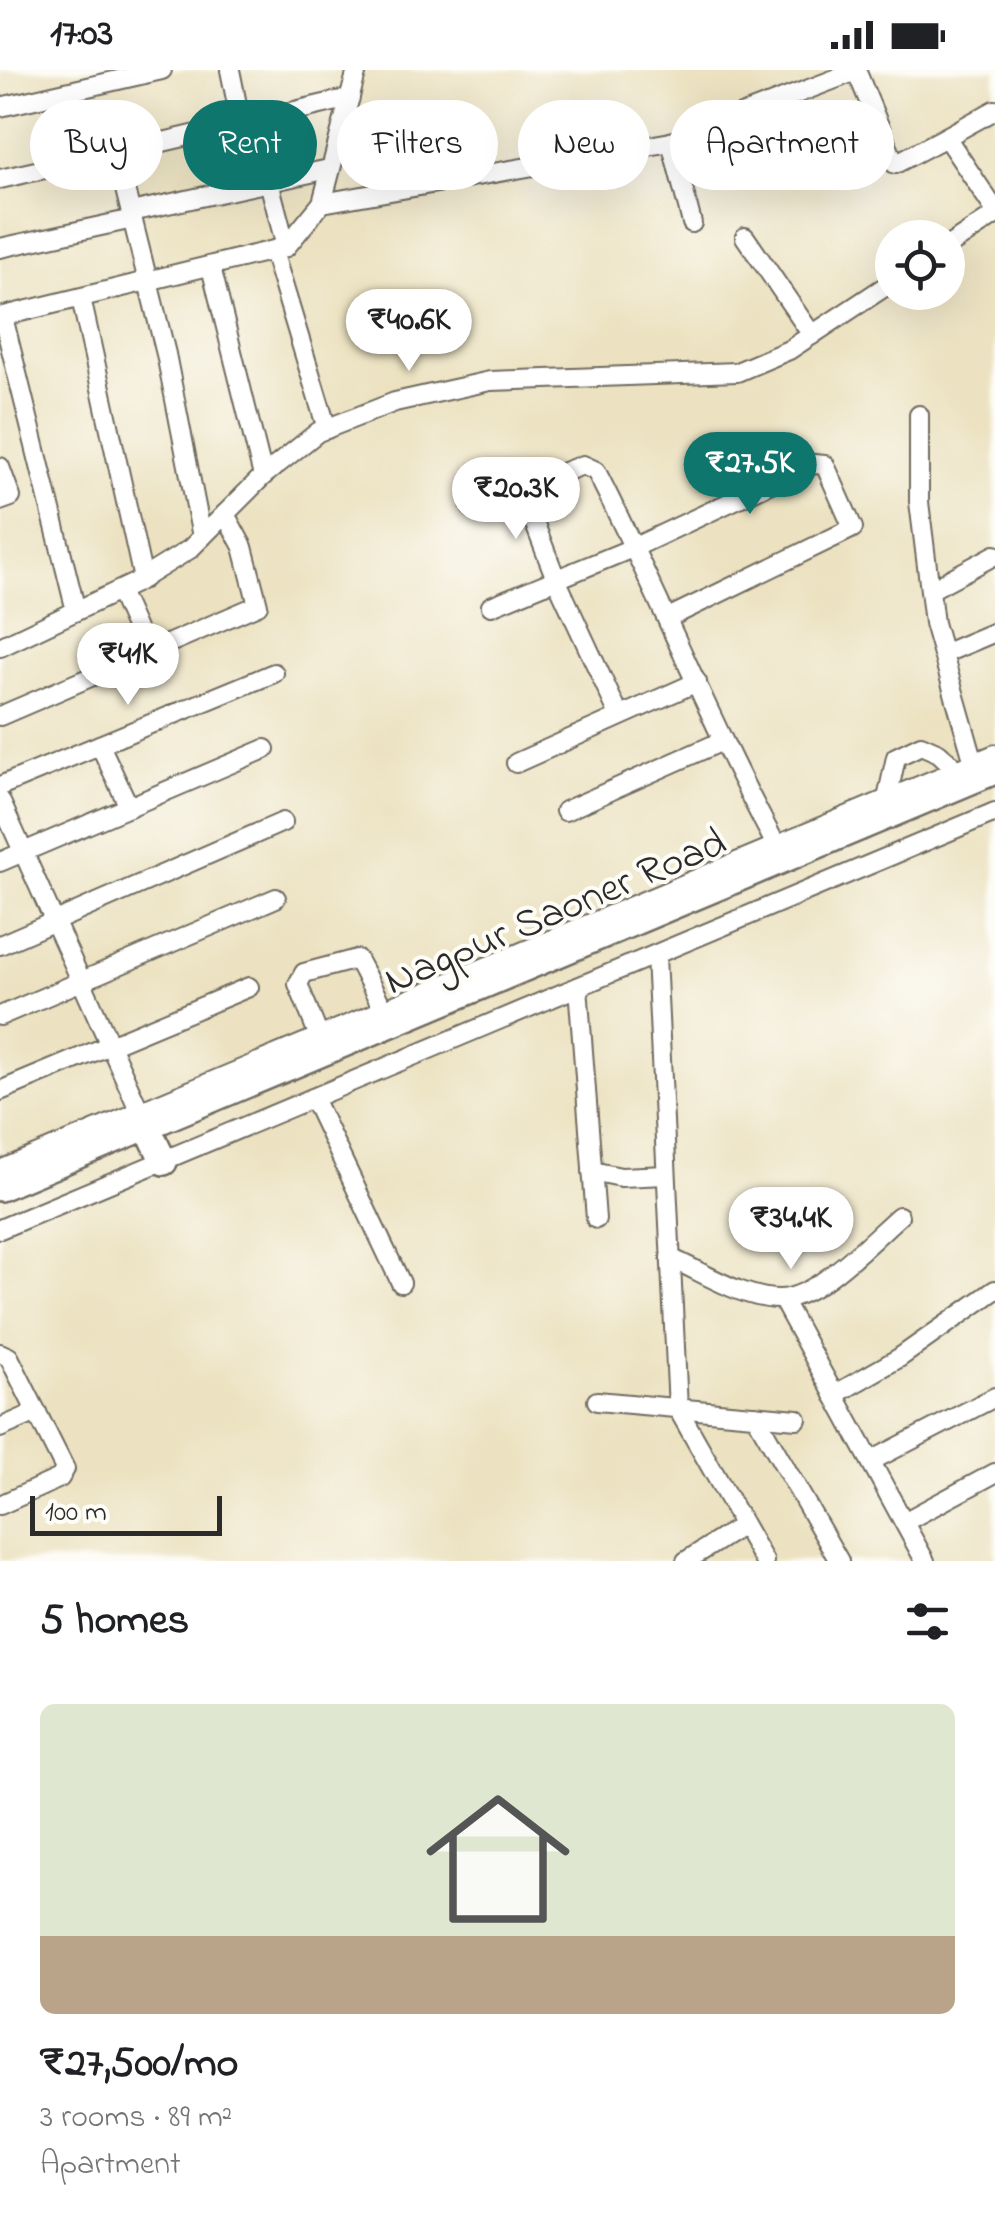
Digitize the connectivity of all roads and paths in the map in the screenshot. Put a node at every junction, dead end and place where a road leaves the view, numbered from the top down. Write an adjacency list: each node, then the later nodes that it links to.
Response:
1 (162, 70): 9 (street)
2 (230, 70): 6 (street)
3 (357, 70): 5 (street)
4 (856, 70): 7 (street); 11 (street)
5 (350, 98): 8 (street); 13 (street)
6 (236, 100)
7 (778, 100)
8 (317, 106)
9 (0, 108)
10 (995, 110): 11 (street)
11 (946, 138): 22 (street)
12 (670, 142): 21 (street)
13 (329, 169): 15 (street); 21 (street)
14 (30, 172): 16 (street)
15 (317, 172)
16 (0, 179)
17 (125, 190): 23 (street)
18 (238, 190): 23 (street)
19 (271, 190): 28 (street)
20 (683, 190): 24 (street)
21 (322, 203): 28 (street)
22 (995, 212): 25 (street)
23 (132, 216): 27 (street); 30 (street)
24 (692, 223)
25 (965, 234)
26 (745, 237): 34 (street)
27 (0, 248)
28 (279, 249): 29 (street); 36 (street)
29 (212, 267): 30 (street); 38 (street)
30 (148, 282): 32 (street); 43 (street)
31 (875, 293): 34 (street)
32 (81, 298): 33 (street); 46 (street)
33 (2, 317): 51 (street)
34 (812, 334): 36 (street)
35 (919, 415): 48 (street)
36 (327, 429): 38 (street)
37 (0, 467): 40 (street)
38 (263, 476): 42 (street)
39 (521, 488): 41 (street); 44 (street); 47 (street)
40 (0, 500)
41 (471, 508)
42 (225, 514): 43 (street); 55 (street)
43 (202, 536): 46 (street)
44 (635, 547): 47 (street); 52 (street); 52 (street)
45 (995, 555): 48 (street)
46 (143, 579): 49 (street)
47 (556, 579): 50 (street); 59 (street)
48 (930, 590): 56 (street)
49 (119, 591): 51 (street); 55 (street)
50 (490, 606)
51 (76, 612): 54 (street)
52 (668, 618): 58 (street)
53 (995, 632): 56 (street)
54 (0, 647)
55 (147, 654): 60 (street)
56 (943, 654): 66 (street)
57 (274, 674): 62 (street)
58 (697, 682): 59 (street); 61 (street)
59 (619, 714): 65 (street)
60 (0, 716)
61 (720, 742): 72 (street); 75 (street)
62 (100, 746): 67 (street); 71 (street)
63 (265, 749): 71 (street)
64 (995, 754): 66 (street)
65 (516, 763)
66 (976, 768): 69 (street); 69 (street); 91 (highway, Nagpur Saoner Road)
67 (0, 786)
68 (995, 788): 91 (highway, Nagpur Saoner Road)
69 (887, 799): 75 (street)
70 (0, 800): 76 (street)
71 (129, 807): 76 (street)
72 (566, 810)
73 (995, 812): 81 (street)
74 (282, 822): 79 (street)
75 (776, 845): 85 (street)
76 (24, 852): 77 (street); 79 (street)
77 (0, 862)
78 (276, 898): 82 (street)
79 (55, 922): 80 (street); 82 (street)
80 (0, 945)
81 (656, 956): 84 (street); 95 (street)
82 (81, 979): 86 (street); 88 (street)
83 (250, 987): 88 (street)
84 (578, 987): 90 (street); 94 (street)
85 (384, 1010): 87 (street); 87 (street)
86 (0, 1016)
87 (320, 1039): 91 (street)
88 (112, 1047): 89 (street); 91 (street)
89 (0, 1090)
90 (313, 1098): 91 (street); 102 (street)
91 (152, 1136): 92 (highway); 93 (street); 100 (street)
92 (125, 1144): 96 (highway); 97 (highway)
93 (0, 1170)
94 (592, 1171): 95 (street); 99 (street)
95 (666, 1175): 101 (street)
96 (0, 1188)
97 (0, 1203)
98 (899, 1216): 104 (street)
99 (596, 1219)
100 (0, 1230)
101 (670, 1258): 104 (street); 109 (street)
102 (400, 1283)
103 (995, 1291): 106 (street)
104 (782, 1299): 106 (street)
105 (0, 1352): 110 (street)
106 (834, 1395): 114 (street)
107 (995, 1398): 114 (street)
108 (596, 1400): 109 (street)
109 (678, 1409): 111 (street); 118 (street)
110 (37, 1412): 113 (street); 116 (street)
111 (755, 1415): 112 (street); 121 (street)
112 (797, 1419)
113 (0, 1428)
114 (871, 1461): 117 (street)
115 (995, 1473): 117 (street)
116 (0, 1505)
117 (904, 1522): 122 (street)
118 (744, 1525): 119 (street); 120 (street)
119 (686, 1561)
120 (764, 1561)
121 (839, 1561)
122 (925, 1561)

